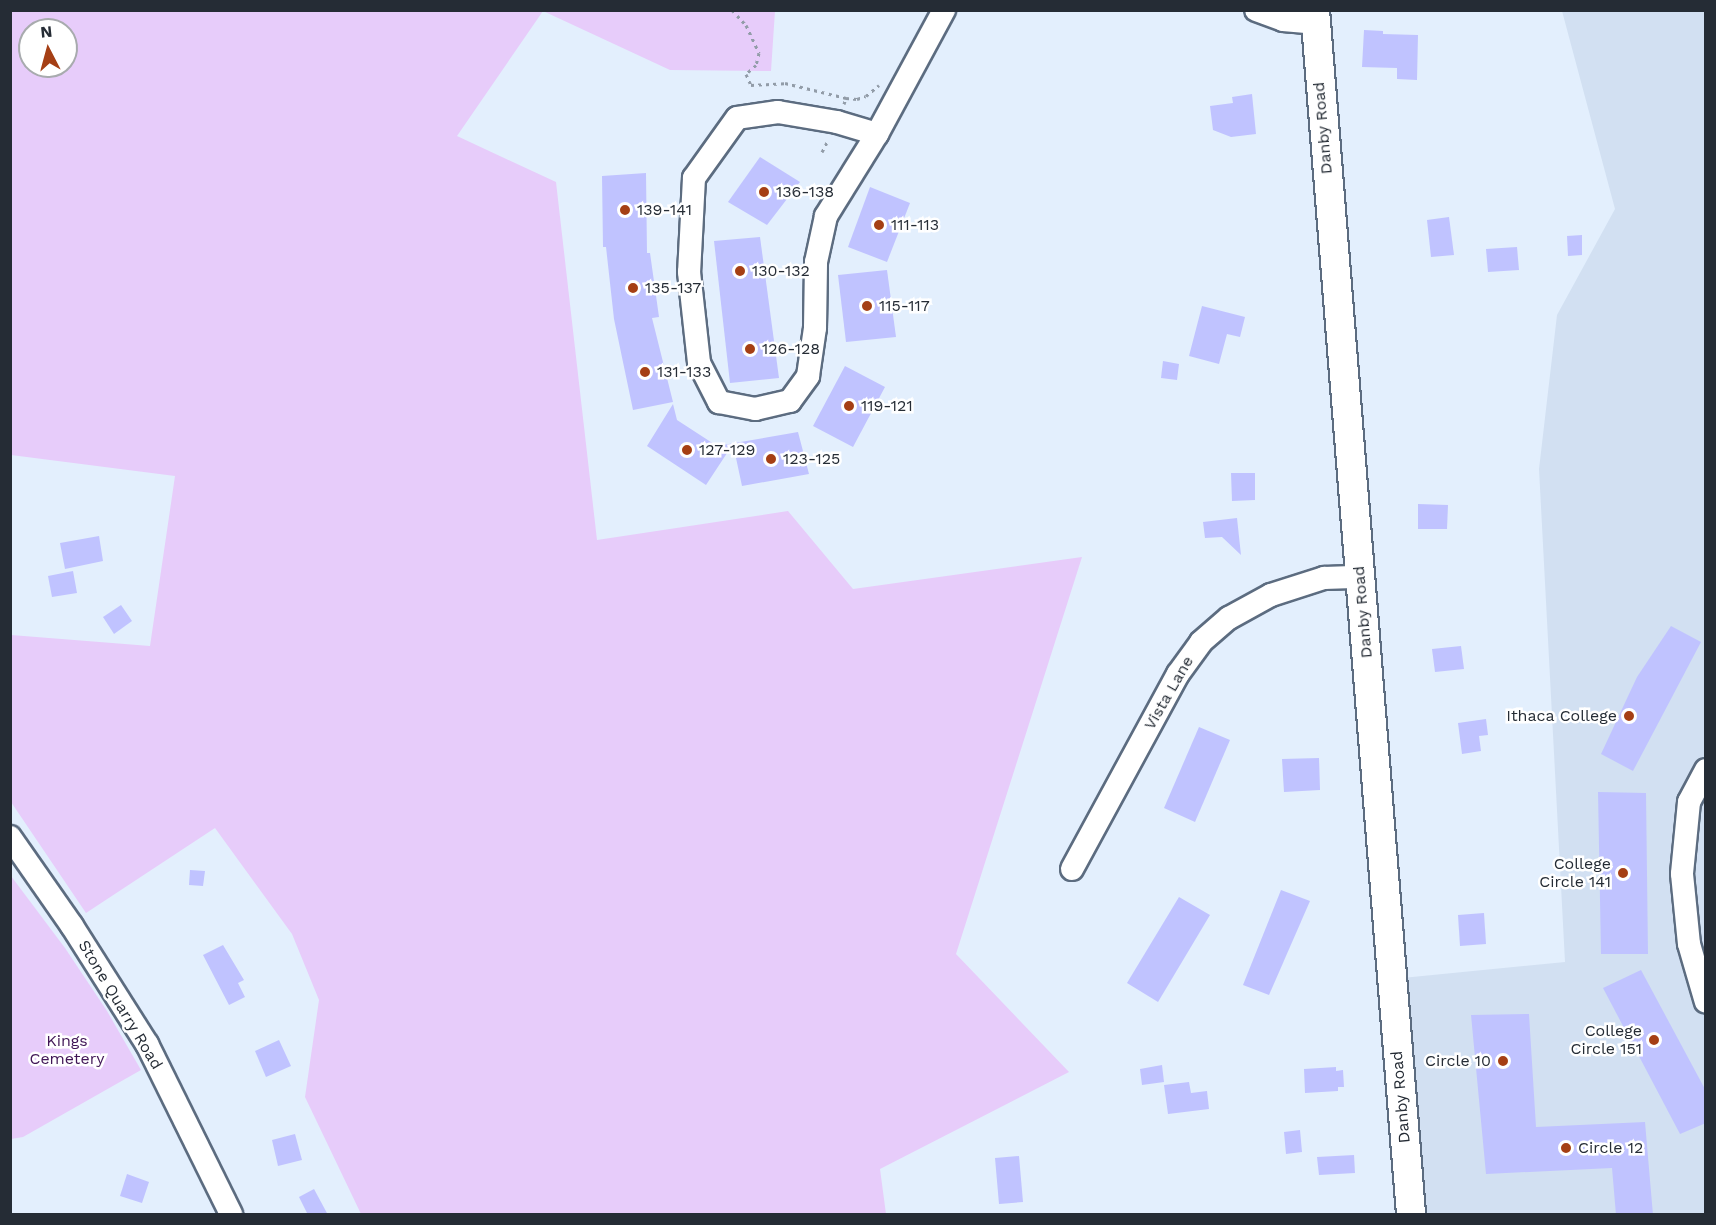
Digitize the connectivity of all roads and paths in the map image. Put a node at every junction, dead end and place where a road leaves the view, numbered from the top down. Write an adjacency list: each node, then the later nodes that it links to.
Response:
1 (732, 10): 6 (path)
2 (944, 10): 8 (street)
3 (1256, 10): 4 (street)
4 (1315, 17): 10 (main road, Danby Road)
5 (884, 79): 6 (path)
6 (846, 98): 7 (path)
7 (837, 122): 8 (street); 8 (street); 9 (path)
8 (877, 134)
9 (822, 152)
10 (1360, 577): 13 (street, Vista Lane); 16 (main road, Danby Road)
11 (1706, 770): 14 (street)
12 (10, 837): 15 (street, Stone Quarry Road)
13 (1072, 869)
14 (1706, 1002)
15 (231, 1215)
16 (1411, 1215)

